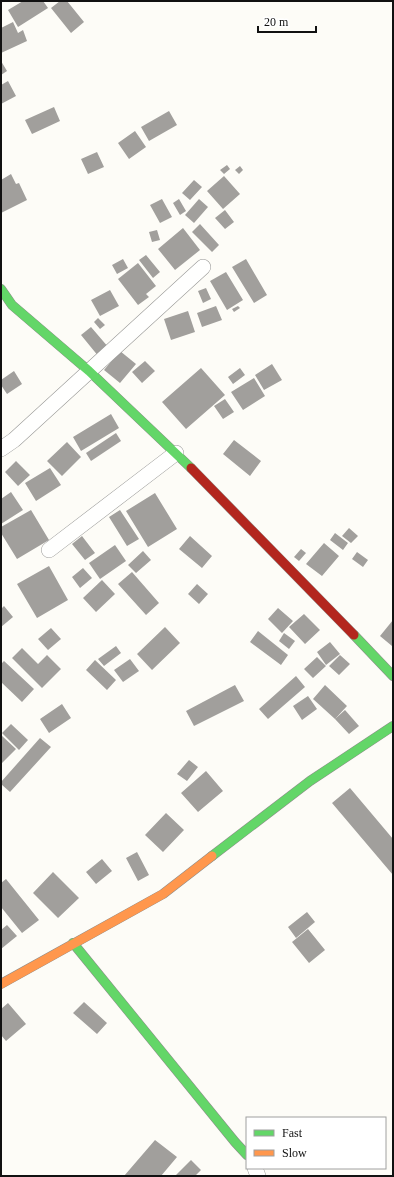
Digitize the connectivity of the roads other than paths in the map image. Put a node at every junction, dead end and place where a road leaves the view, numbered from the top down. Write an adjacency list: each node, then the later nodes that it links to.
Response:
1 (203, 267): 3 (street)
2 (1, 289): 3 (street)
3 (89, 371): 4 (street); 5 (street)
4 (1, 449)
5 (176, 453): 6 (street); 7 (street)
6 (49, 550)
7 (393, 676)
8 (393, 726): 9 (street)
9 (73, 944): 10 (street); 11 (street)
10 (1, 984)
11 (246, 1154)

